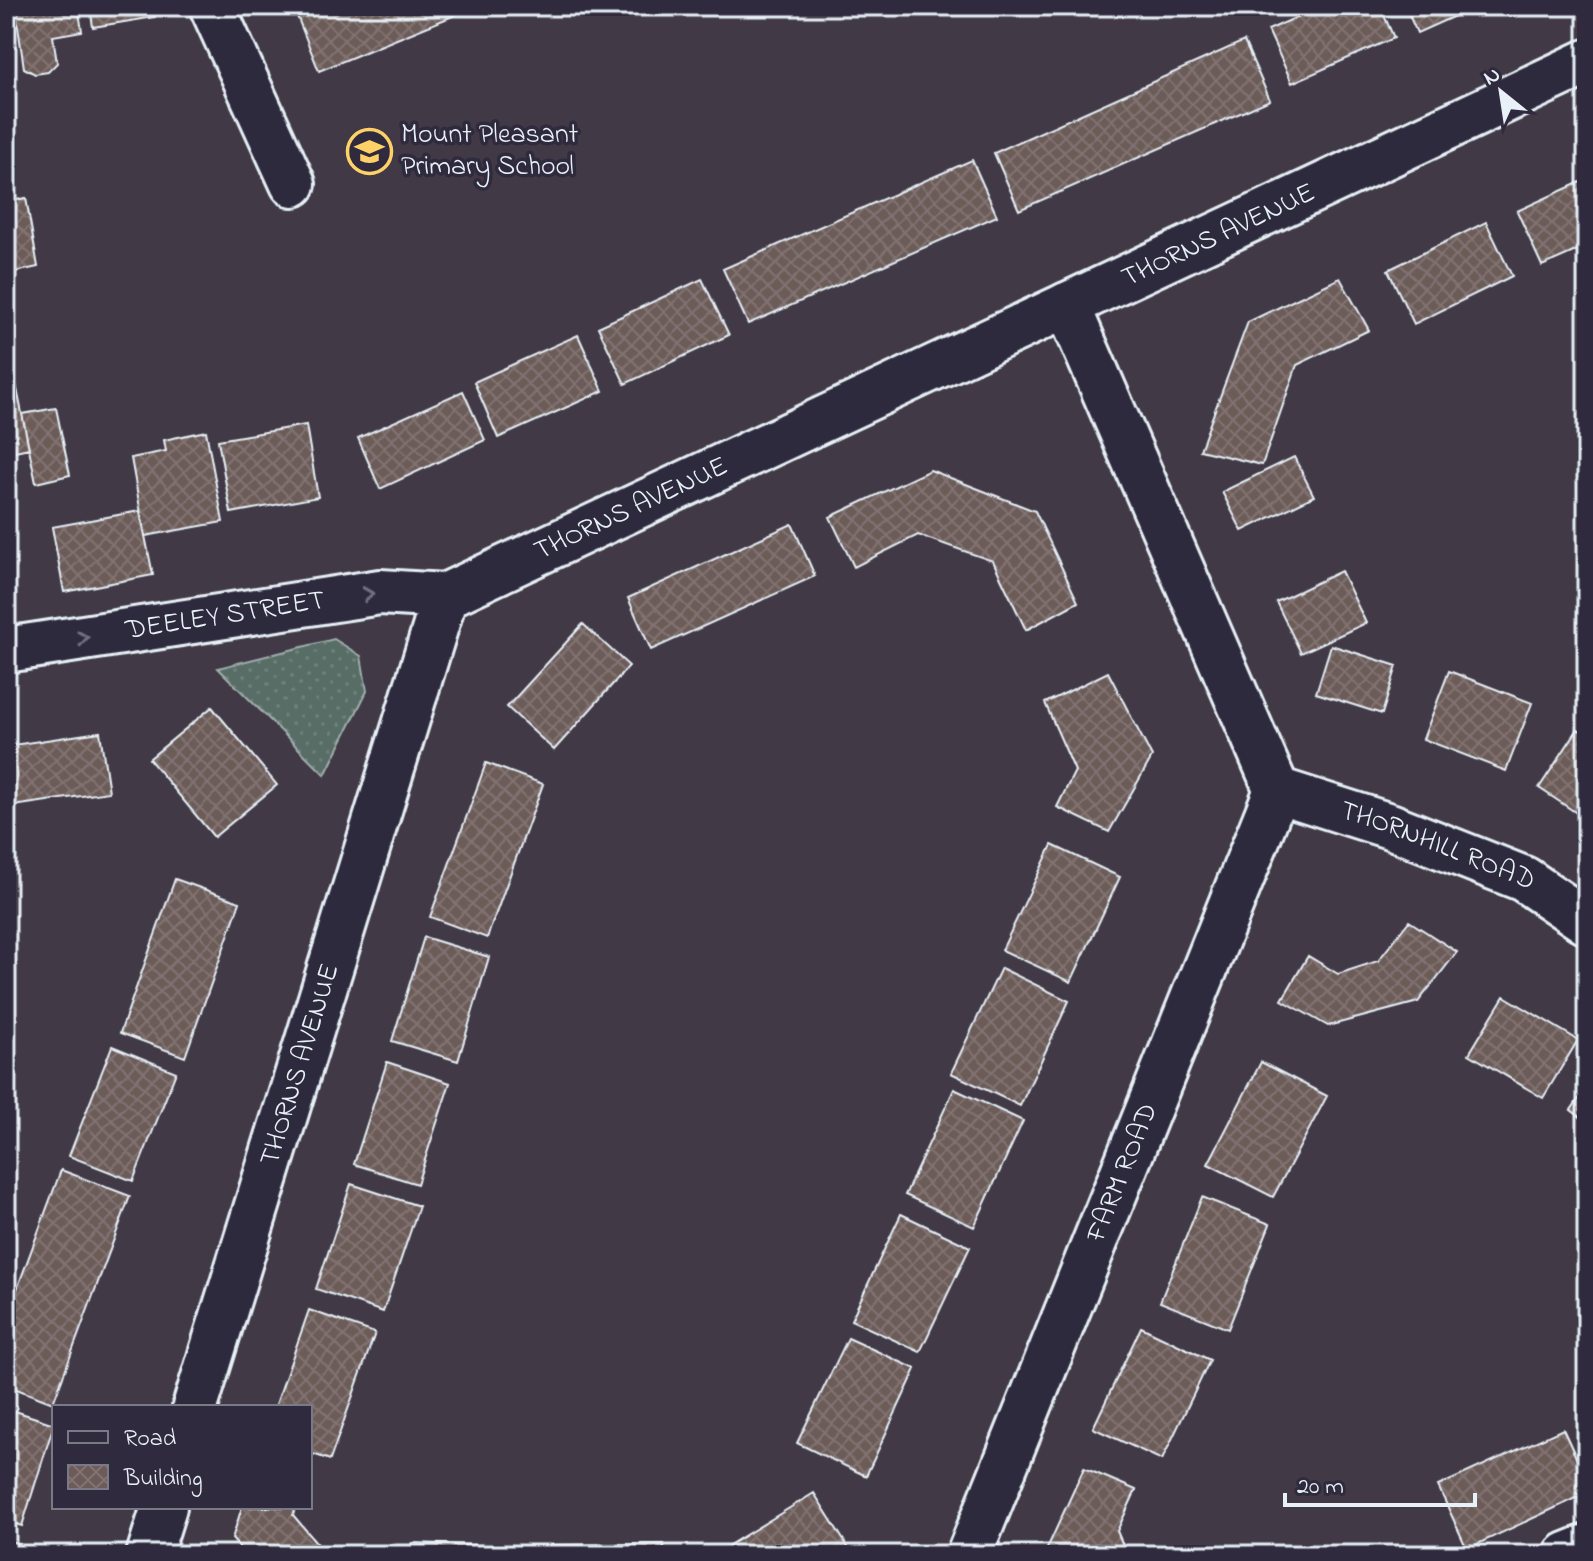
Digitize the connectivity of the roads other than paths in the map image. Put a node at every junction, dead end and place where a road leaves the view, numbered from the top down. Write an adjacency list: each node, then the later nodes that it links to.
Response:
1 (212, 6): 3 (street)
2 (1587, 62): 4 (street, THORNS AVENUE)
3 (293, 184)
4 (1067, 305): 5 (street, THORNS AVENUE); 7 (street)
5 (445, 596): 6 (street, DEELEY STREET, one-way to 5); 9 (street, THORNS AVENUE)
6 (6, 650)
7 (1277, 790): 8 (street, THORNHILL ROAD); 13 (street, FARM ROAD)
8 (1587, 922)
9 (196, 1405)
10 (163, 1509): 12 (street)
11 (1587, 1547): 14 (street)
12 (149, 1555)
13 (969, 1555)
14 (1567, 1555)

